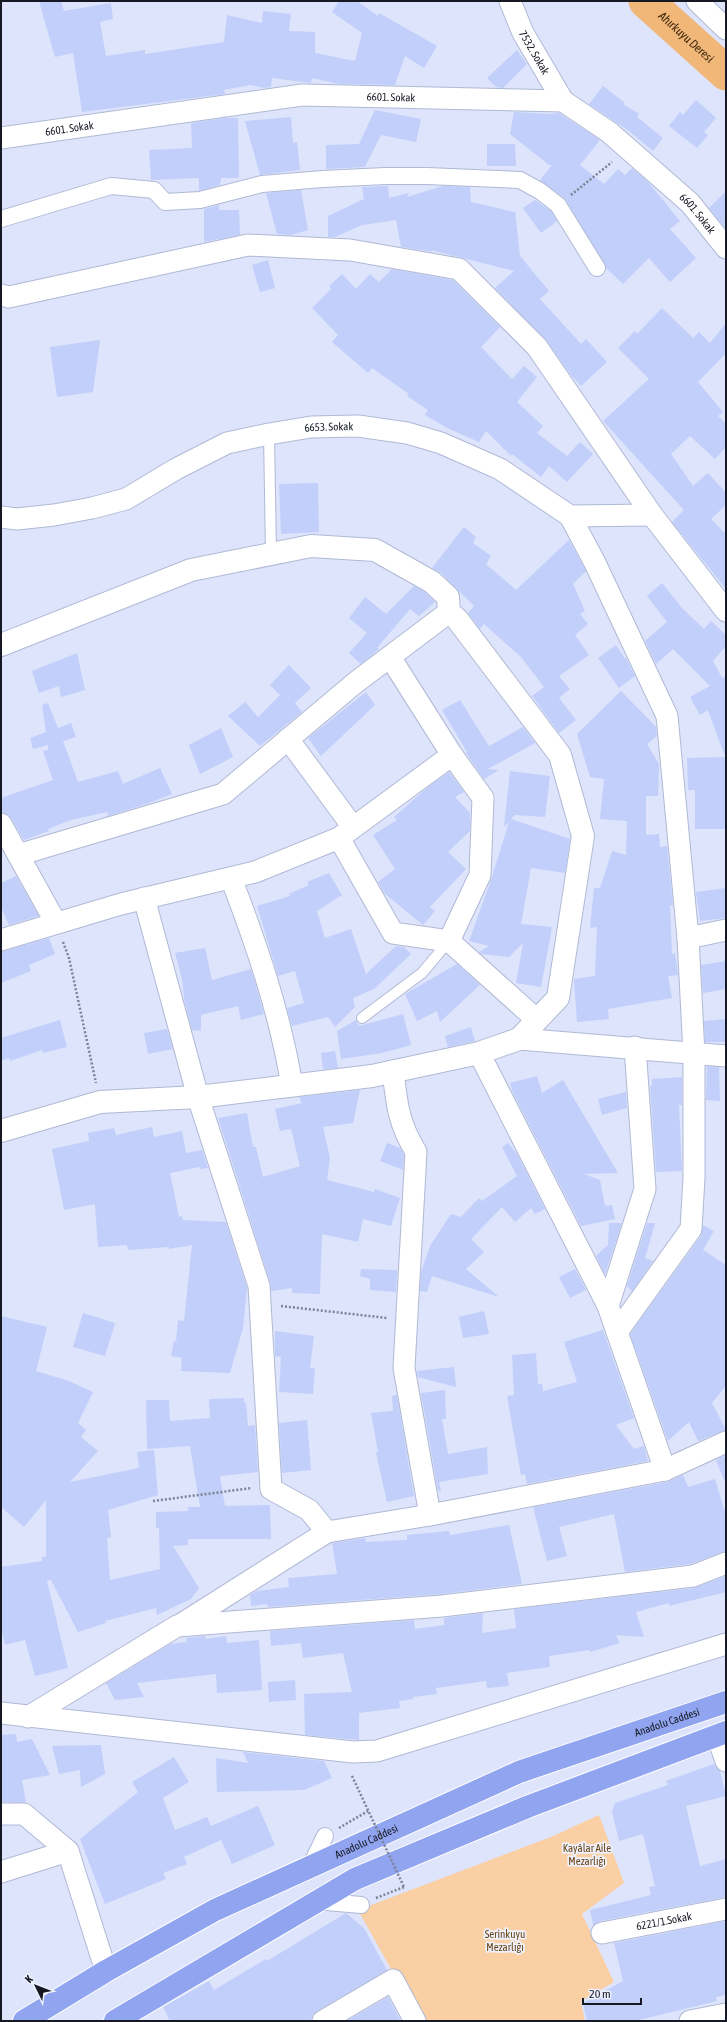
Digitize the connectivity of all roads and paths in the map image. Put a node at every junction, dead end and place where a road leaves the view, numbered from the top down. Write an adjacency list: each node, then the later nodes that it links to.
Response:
1 (510, 1): 4 (street, 7532. Sokak)
2 (697, 1): 3 (street)
3 (726, 29)
4 (563, 101): 5 (street, 6601. Sokak); 6 (street, 6601. Sokak)
5 (1, 138)
6 (628, 149): 7 (path); 9 (street, 6601. Sokak)
7 (558, 205): 8 (street); 10 (street)
8 (1, 219)
9 (726, 248)
10 (597, 268)
11 (1, 295): 13 (street)
12 (269, 434): 14 (street, 6653. Sokak); 15 (street, 6653. Sokak); 16 (lane)
13 (652, 515): 14 (street); 17 (street)
14 (570, 516): 30 (street)
15 (1, 517)
16 (271, 554): 18 (street); 19 (street)
17 (726, 611)
18 (449, 612): 20 (street); 34 (street)
19 (1, 645)
20 (390, 657): 21 (street); 22 (street)
21 (288, 739): 24 (street); 25 (street)
22 (452, 756): 24 (street); 32 (street)
23 (1, 824): 25 (street)
24 (346, 833): 26 (street); 32 (street)
25 (18, 855): 28 (street)
26 (231, 878): 27 (street); 41 (street)
27 (144, 898): 28 (street); 42 (street)
28 (56, 923): 31 (street); 43 (path)
29 (726, 930): 30 (street)
30 (688, 938): 38 (street)
31 (1, 940)
32 (449, 941): 33 (lane); 34 (street)
33 (362, 1018)
34 (537, 1020): 35 (street)
35 (519, 1039): 36 (street); 37 (street)
36 (635, 1047): 38 (street); 46 (street)
37 (479, 1053): 40 (street); 46 (street)
38 (694, 1054): 39 (street); 48 (street)
39 (726, 1056)
40 (394, 1071): 41 (street); 47 (street)
41 (292, 1086): 42 (street)
42 (198, 1097): 43 (street); 45 (street)
43 (100, 1102): 44 (street)
44 (1, 1131)
45 (260, 1303): 47 (path); 51 (street)
46 (608, 1306): 48 (street)
47 (407, 1320): 53 (street)
48 (617, 1332): 50 (street)
49 (726, 1442): 50 (street)
50 (665, 1470): 53 (street)
51 (271, 1489): 52 (path); 54 (street)
52 (153, 1501)
53 (430, 1515): 54 (street)
54 (327, 1532): 56 (street)
55 (726, 1564): 56 (street)
56 (177, 1626): 60 (street)
57 (726, 1644): 60 (street)
58 (726, 1702): 68 (highway, Anadolu Caddesi)
59 (1, 1713): 60 (street)
60 (28, 1717)
61 (722, 1733): 62 (street); 70 (highway)
62 (726, 1761)
63 (352, 1776): 64 (path, bridge)
64 (368, 1811): 66 (path); 71 (path, bridge)
65 (1, 1814): 67 (street)
66 (325, 1836): 68 (street)
67 (68, 1851): 69 (street); 74 (street)
68 (310, 1867): 74 (highway, Anadolu Caddesi)
69 (1, 1872)
70 (315, 1901): 71 (street); 77 (highway)
71 (361, 1905)
72 (726, 1909): 73 (street, 6221/1.Sokak)
73 (602, 1933)
74 (106, 1971): 76 (highway, Anadolu Caddesi)
75 (726, 2014): 80 (street)
76 (24, 2021)
77 (115, 2021)
78 (324, 2021): 79 (street)
79 (415, 2021)
80 (690, 2021)

